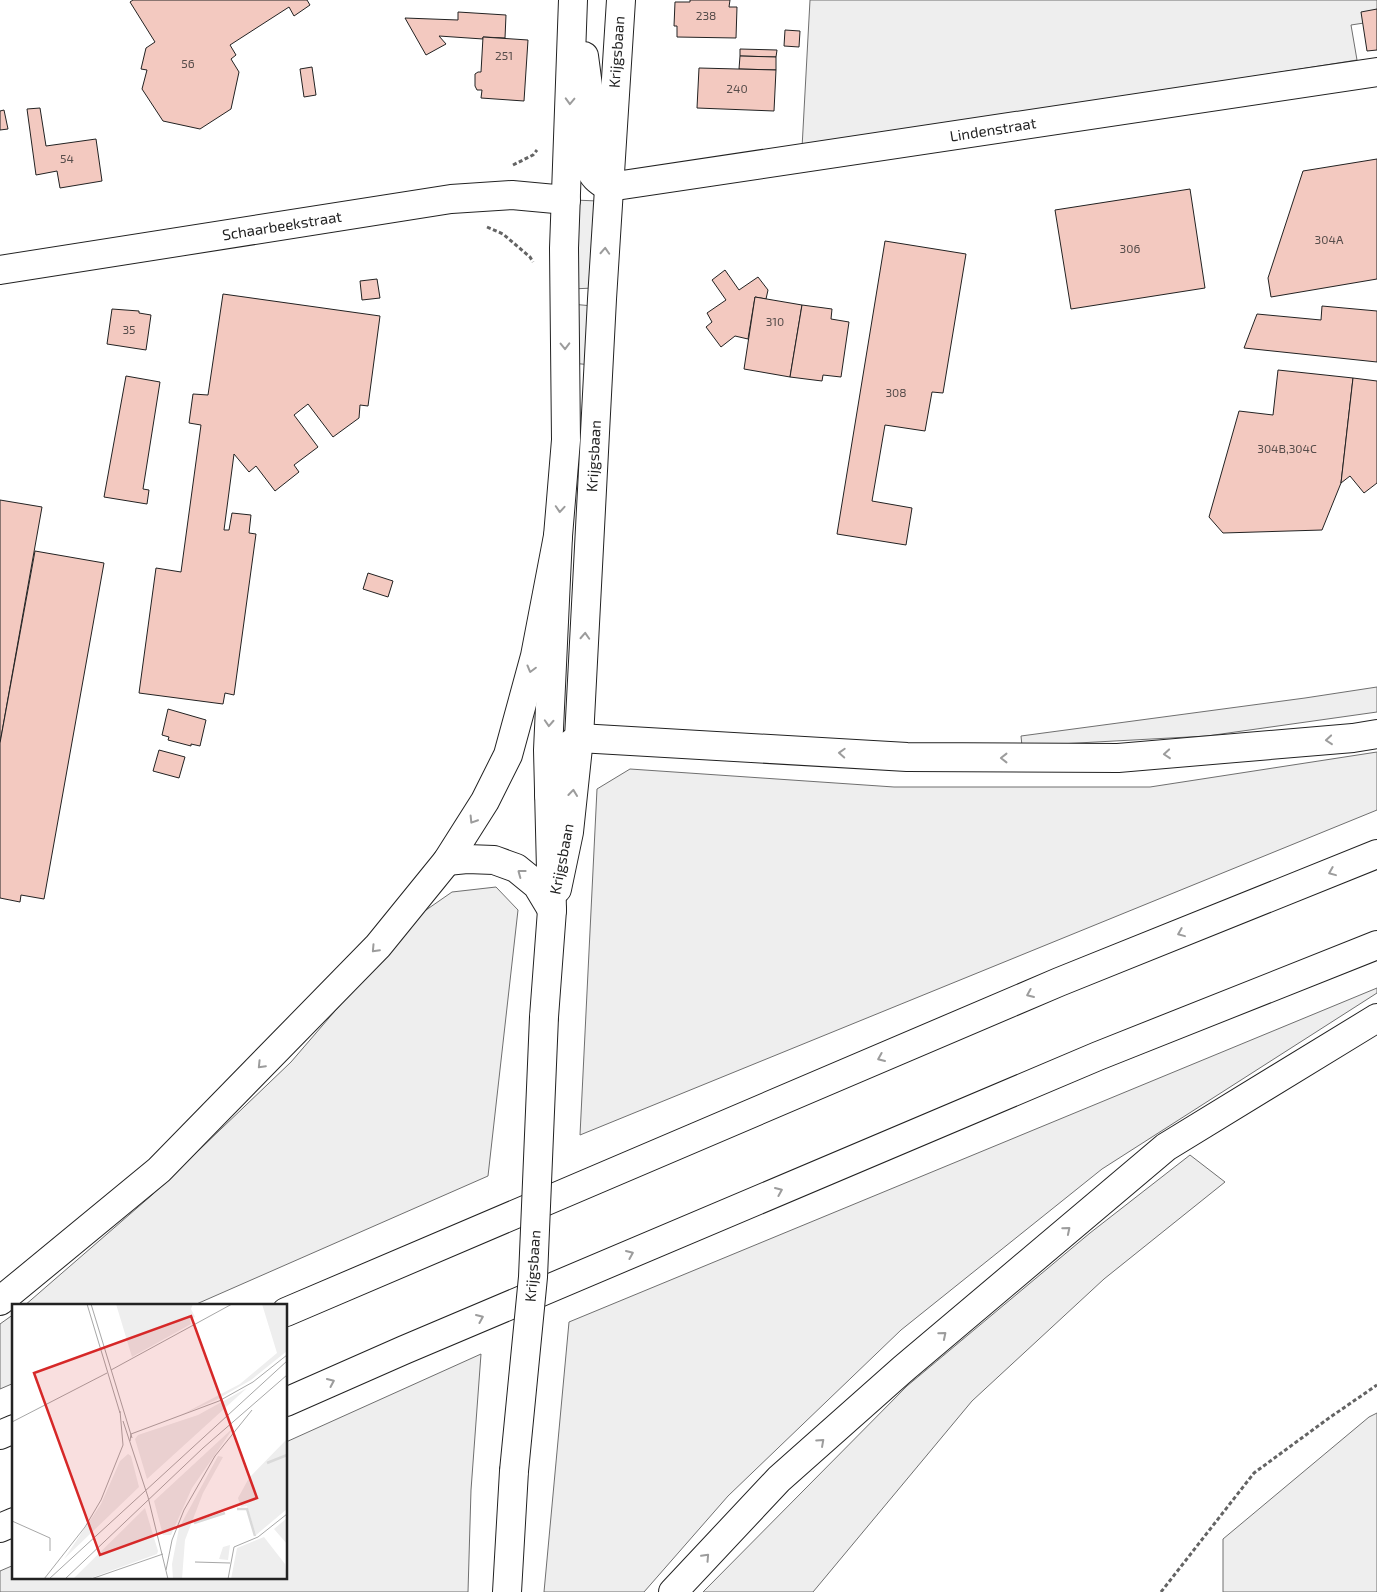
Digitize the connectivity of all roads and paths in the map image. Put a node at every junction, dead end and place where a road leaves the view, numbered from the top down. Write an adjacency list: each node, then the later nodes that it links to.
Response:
1 (575, 0): 4 (main road); 5 (main road, Krijgsbaan, one-way to 5)
2 (621, 0): 4 (main road, Krijgsbaan)
3 (1377, 72): 4 (main road, Lindenstraat)
4 (608, 188): 9 (main road, Krijgsbaan, one-way to 4)
5 (566, 200): 6 (main road, Schaarbeekstraat); 7 (main road, Krijgsbaan, one-way to 7)
6 (0, 270)
7 (558, 536): 10 (main road, Krijgsbaan, one-way to 10); 12 (main road, one-way to 12)
8 (1377, 734): 9 (main road, one-way to 9)
9 (579, 738): 10 (main road); 13 (main road, Krijgsbaan, one-way to 9)
10 (549, 795): 13 (main road, Krijgsbaan)
11 (1377, 854): 17 (main road, one-way to 17)
12 (447, 861): 13 (main road, one-way to 12); 16 (main road, one-way to 16)
13 (552, 910): 24 (main road, Krijgsbaan, bridge)
14 (1377, 945): 19 (main road, one-way to 14)
15 (1377, 1018): 25 (main road, one-way to 15)
16 (0, 1300)
17 (288, 1311)
18 (1377, 1386): 26 (path)
19 (288, 1401)
20 (12, 1430): 21 (main road)
21 (0, 1435)
22 (12, 1523): 23 (main road)
23 (0, 1528)
24 (507, 1592)
25 (673, 1592)
26 (1160, 1592)

